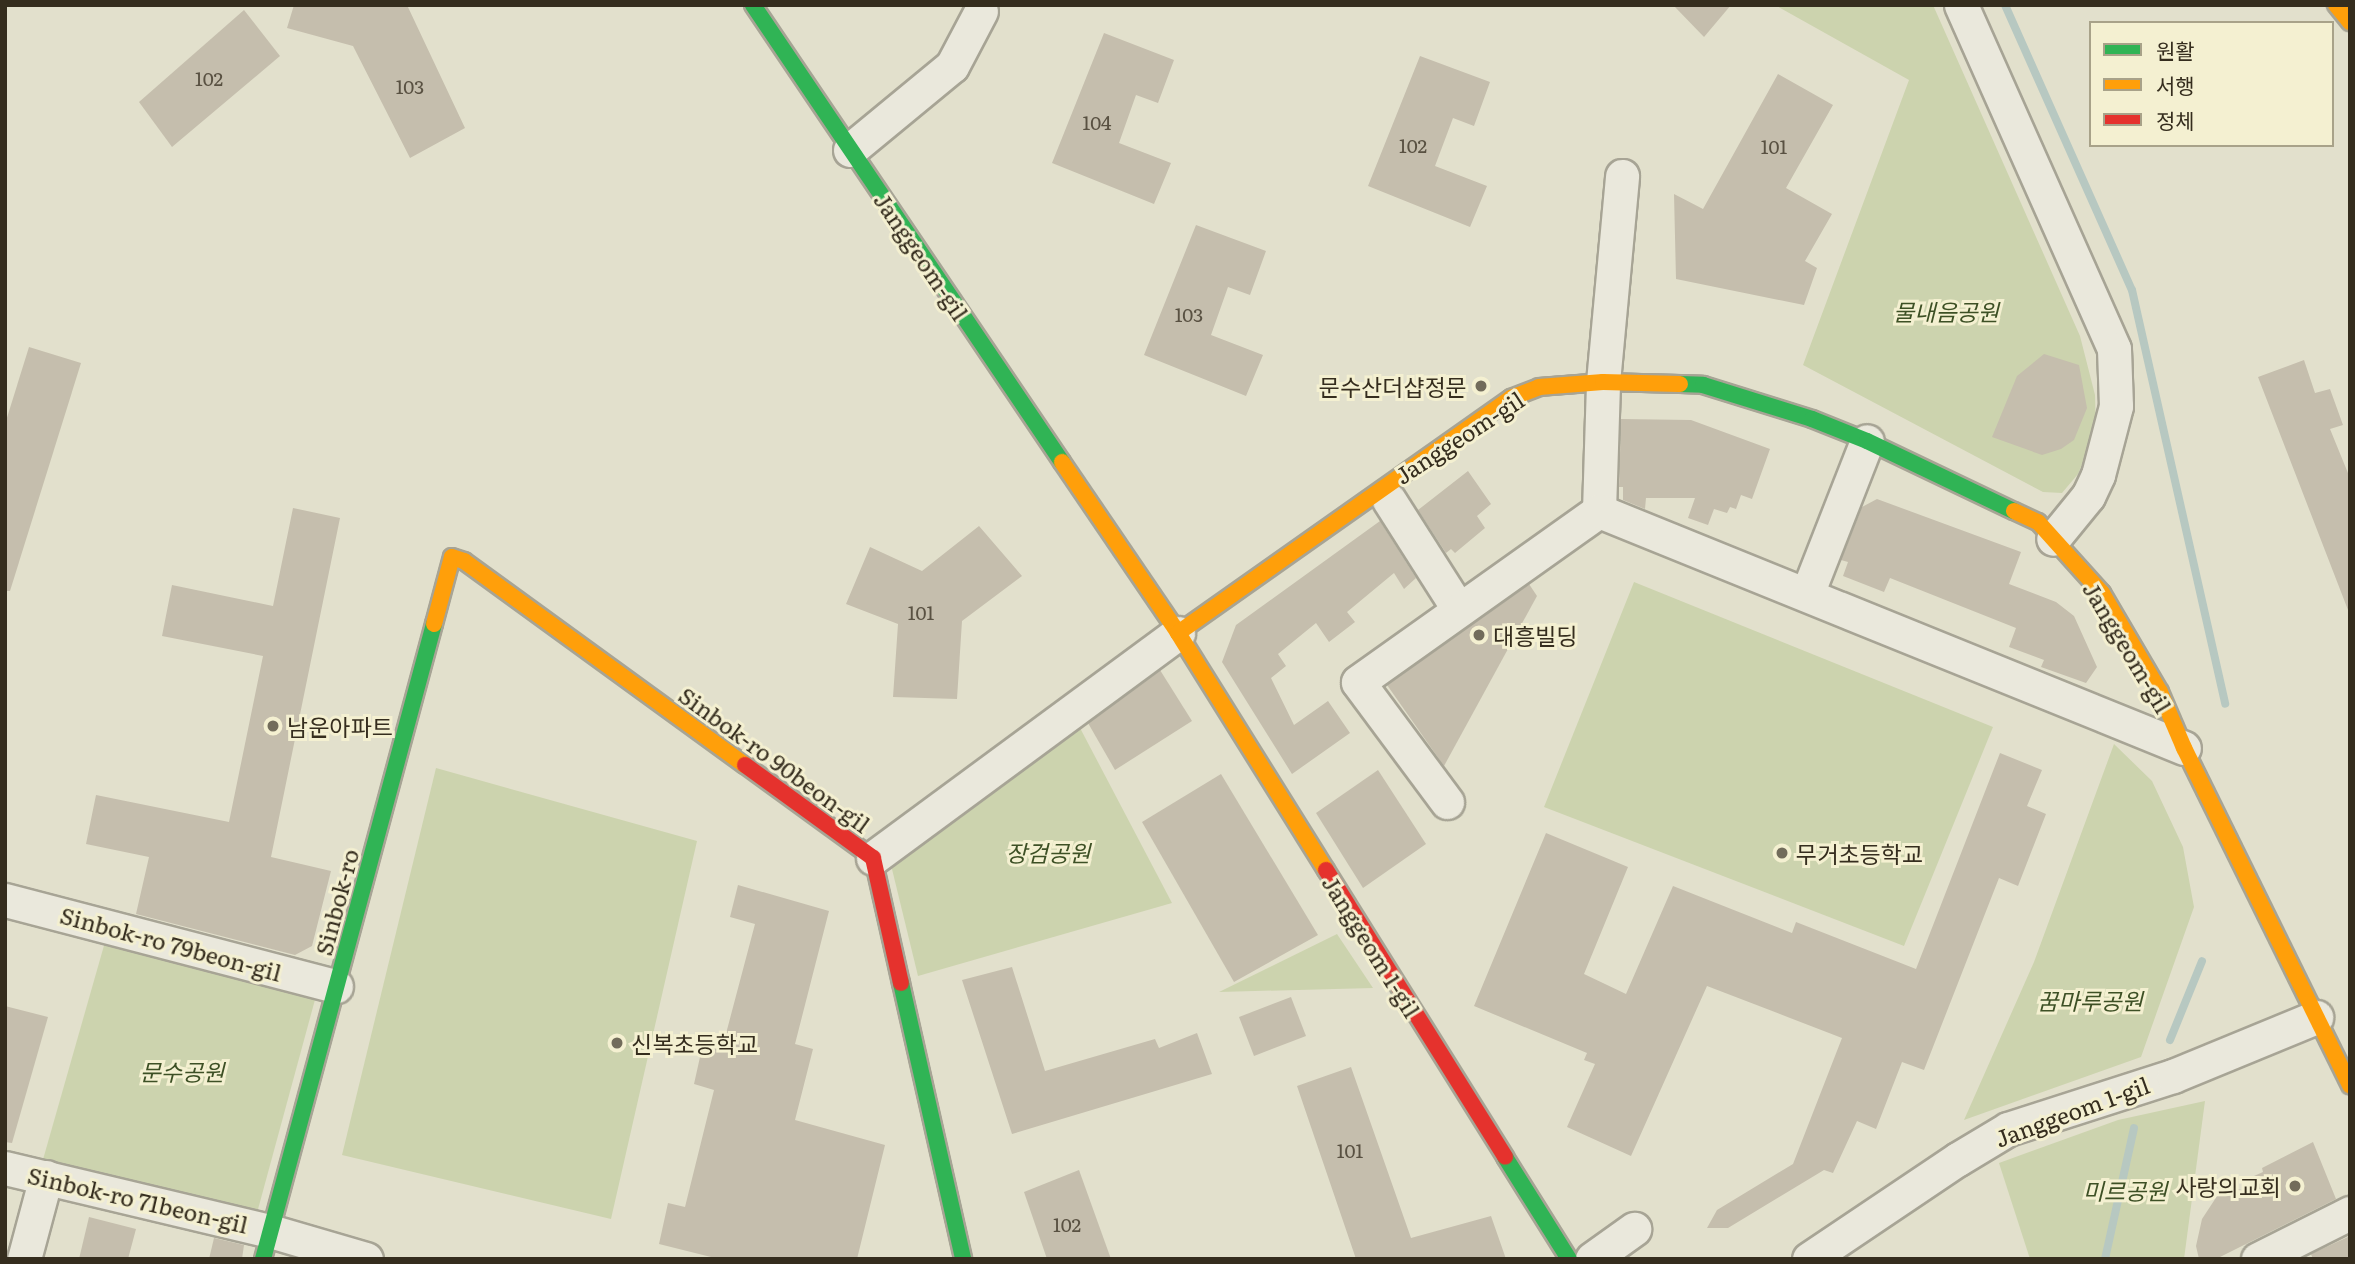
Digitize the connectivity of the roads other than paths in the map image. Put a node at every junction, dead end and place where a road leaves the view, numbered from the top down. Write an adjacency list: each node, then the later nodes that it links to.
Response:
1 (753, 5): 6 (main road, Janggeom-gil)
2 (1961, 5): 12 (street)
3 (2336, 5): 5 (main road)
4 (981, 11): 6 (street)
5 (2350, 22)
6 (850, 150): 16 (main road, Janggeom-gil)
7 (1622, 176): 8 (street)
8 (1603, 382): 9 (main road, Janggeom-gil); 11 (street); 16 (main road, Janggeom-gil)
9 (1867, 441): 12 (main road, Janggeom-gil); 14 (street)
10 (1389, 500): 15 (street)
11 (1599, 510): 14 (street); 15 (street)
12 (2053, 539): 17 (main road, Janggeom-gil)
13 (452, 557): 19 (main road, Sinbok-ro 90beon-gil); 21 (main road, Sinbok-ro)
14 (1807, 594): 17 (street)
15 (1459, 610): 18 (street)
16 (1178, 633): 19 (street); 32 (main road, Janggeom 1-gil)
17 (2184, 748): 22 (main road, Janggeom-gil)
18 (1447, 802)
19 (873, 858): 31 (main road, Sinbok-ro 90beon-gil)
20 (5, 900): 21 (street, Sinbok-ro 79beon-gil)
21 (337, 986): 28 (main road, Sinbok-ro)
22 (2316, 1017): 23 (main road, Janggeom-gil); 34 (street, Janggeom 1-gil)
23 (2350, 1085)
24 (5, 1168): 25 (street, Sinbok-ro 71beon-gil)
25 (46, 1177): 28 (street, Sinbok-ro 71beon-gil); 29 (street)
26 (2350, 1213): 35 (street)
27 (1634, 1229): 33 (street)
28 (266, 1245): 30 (street, Sinbok-ro 71beon-gil)
29 (24, 1259)
30 (366, 1259)
31 (963, 1259)
32 (1569, 1259)
33 (1591, 1259)
34 (1809, 1259)
35 (2258, 1259)

